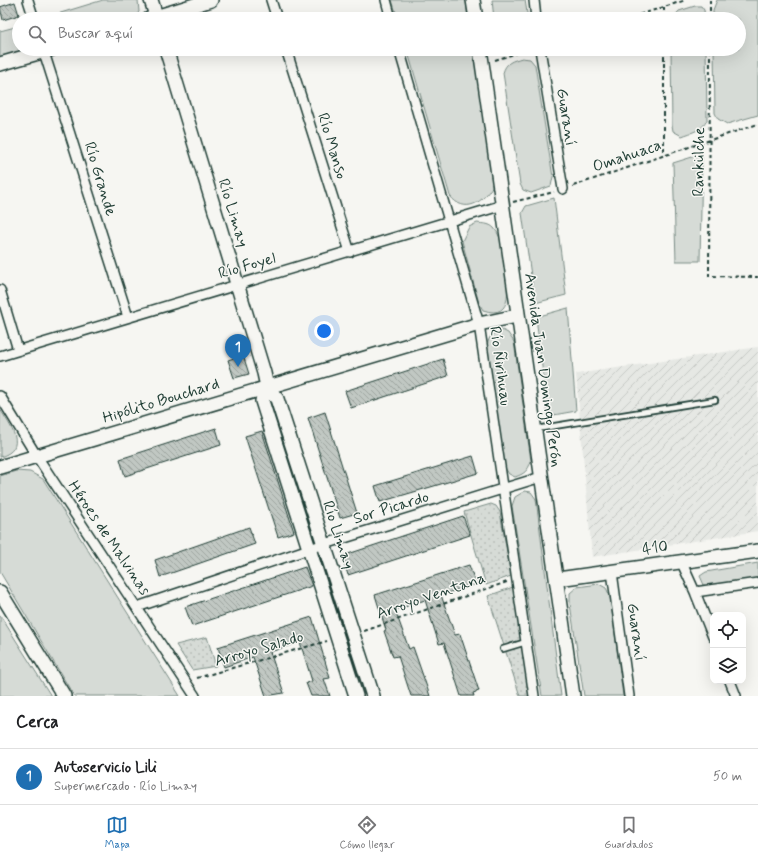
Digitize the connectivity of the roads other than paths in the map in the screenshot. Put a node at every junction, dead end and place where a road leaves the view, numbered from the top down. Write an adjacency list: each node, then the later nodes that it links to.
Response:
1 (28, 0): 8 (street)
2 (151, 0): 9 (street)
3 (211, 0): 10 (street)
4 (271, 0): 11 (street)
5 (386, 0): 12 (street)
6 (473, 0): 13 (street)
7 (534, 0): 14 (street)
8 (32, 12)
9 (153, 12)
10 (173, 12)
11 (275, 12)
12 (389, 12)
13 (475, 12)
14 (535, 12)
15 (27, 56): 22 (street)
16 (49, 56): 30 (street, Río Grande)
17 (168, 56): 27 (street, Río Limay)
18 (288, 56): 26 (street, Río Manso)
19 (401, 56): 25 (street, Río Ñirihuau)
20 (481, 56): 24 (street, Avenida Juan Domingo Perón)
21 (541, 56): 23 (street, Guaraní)
22 (0, 64)
23 (562, 189)
24 (503, 205): 25 (street, Río Foyel); 29 (street, Avenida Juan Domingo Perón)
25 (448, 222): 26 (street, Río Foyel); 31 (street, Río Ñirihuau)
26 (350, 252): 27 (street, Río Foyel)
27 (237, 285): 30 (street, Río Foyel); 34 (street, Río Limay)
28 (0, 290): 32 (street)
29 (517, 316): 31 (street, Hipólito Bouchard); 37 (street, Avenida Juan Domingo Perón)
30 (128, 317): 32 (street, Río Foyel)
31 (479, 324): 34 (street, Hipólito Bouchard); 41 (street, Río Ñirihuau)
32 (18, 350): 33 (street, Río Foyel)
33 (0, 356)
34 (267, 387): 38 (street, Hipólito Bouchard); 42 (street, Río Limay); 43 (street, Río Limay)
35 (0, 396): 38 (street, Héroes de Malvinas)
36 (715, 400): 37 (lane)
37 (534, 429): 40 (street, Avenida Juan Domingo Perón)
38 (36, 455): 39 (street, Hipólito Bouchard); 51 (street, Héroes de Malvinas)
39 (0, 467)
40 (541, 477): 41 (street, Sor Picardo); 47 (street, Avenida Juan Domingo Perón)
41 (502, 490): 42 (street, Sor Picardo); 53 (street, Río Ñirihuau)
42 (323, 545): 43 (street, Sor Picardo); 59 (street, Río Limay)
43 (309, 549): 51 (street, Sor Picardo); 58 (street, Río Limay)
44 (758, 551): 45 (street, 410)
45 (681, 561): 46 (street, 410); 50 (street)
46 (612, 572): 47 (street, 410); 62 (street, Guaraní)
47 (558, 579): 61 (street, Avenida Juan Domingo Perón)
48 (758, 583): 50 (street)
49 (0, 592): 56 (street)
50 (695, 592): 52 (street)
51 (137, 607): 57 (street, Héroes de Malvinas)
52 (710, 630)
53 (526, 642): 54 (lane); 60 (street, Río Ñirihuau)
54 (503, 649)
55 (731, 684): 63 (street)
56 (64, 696)
57 (195, 696)
58 (356, 696)
59 (373, 696)
60 (534, 696)
61 (573, 696)
62 (629, 696)
63 (736, 696)

